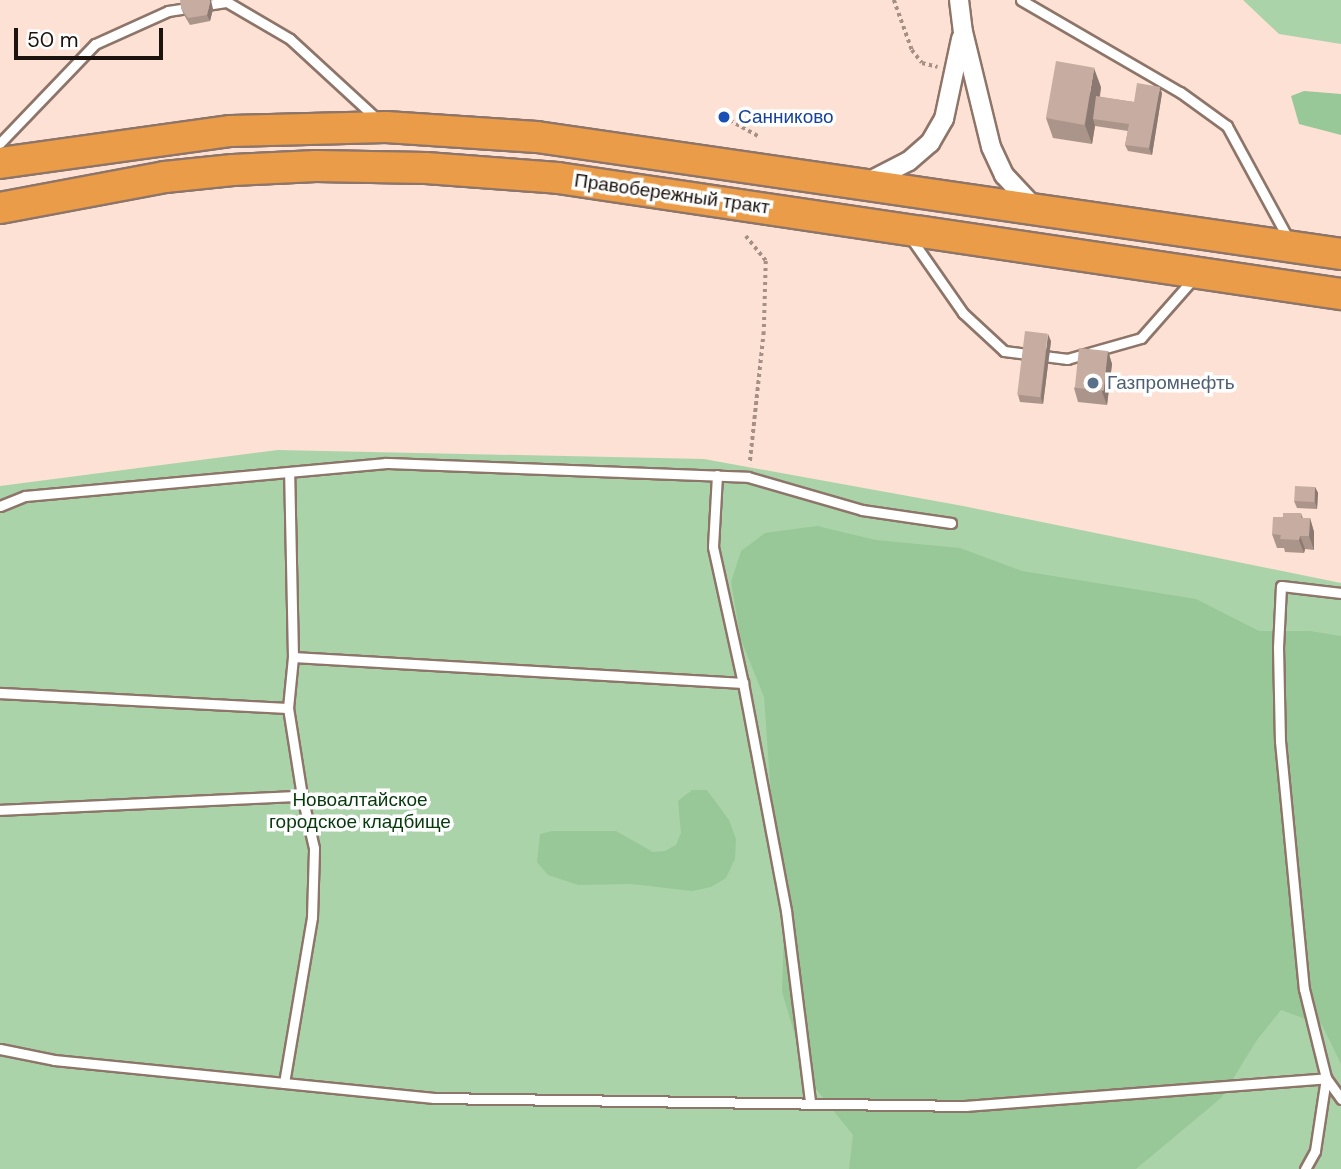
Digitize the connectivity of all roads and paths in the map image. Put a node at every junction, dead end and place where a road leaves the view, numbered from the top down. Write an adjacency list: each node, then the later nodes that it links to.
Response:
1 (894, 0): 5 (path)
2 (959, 0): 4 (street)
3 (1021, 0): 16 (lane)
4 (963, 32): 5 (street); 13 (street)
5 (955, 71): 11 (street)
6 (724, 117): 8 (path)
7 (386, 127): 9 (lane); 10 (highway, Правобережный тракт); 11 (highway, Правобережный тракт)
8 (760, 137)
9 (0, 143)
10 (0, 163)
11 (865, 183): 13 (highway, Правобережный тракт)
12 (0, 208): 14 (highway, Правобережный тракт)
13 (1035, 208): 16 (highway, Правобережный тракт)
14 (905, 230): 18 (highway, Правобережный тракт); 18 (lane)
15 (746, 236): 22 (path)
16 (1293, 247): 17 (highway, Правобережный тракт)
17 (1341, 254)
18 (1199, 272): 19 (highway, Правобережный тракт)
19 (1341, 294)
20 (289, 473): 21 (lane); 23 (lane); 26 (lane)
21 (717, 475): 22 (lane); 27 (lane)
22 (748, 477): 24 (lane)
23 (0, 506)
24 (951, 523)
25 (1341, 593): 33 (lane)
26 (293, 657): 27 (lane); 29 (lane)
27 (743, 682): 36 (lane)
28 (0, 693): 29 (lane)
29 (288, 708): 30 (lane)
30 (302, 796): 31 (lane); 34 (lane)
31 (0, 810)
32 (0, 1049): 34 (lane)
33 (1326, 1078): 35 (lane); 36 (lane); 37 (lane)
34 (284, 1083): 36 (lane)
35 (1341, 1099)
36 (810, 1101)
37 (1305, 1169)

